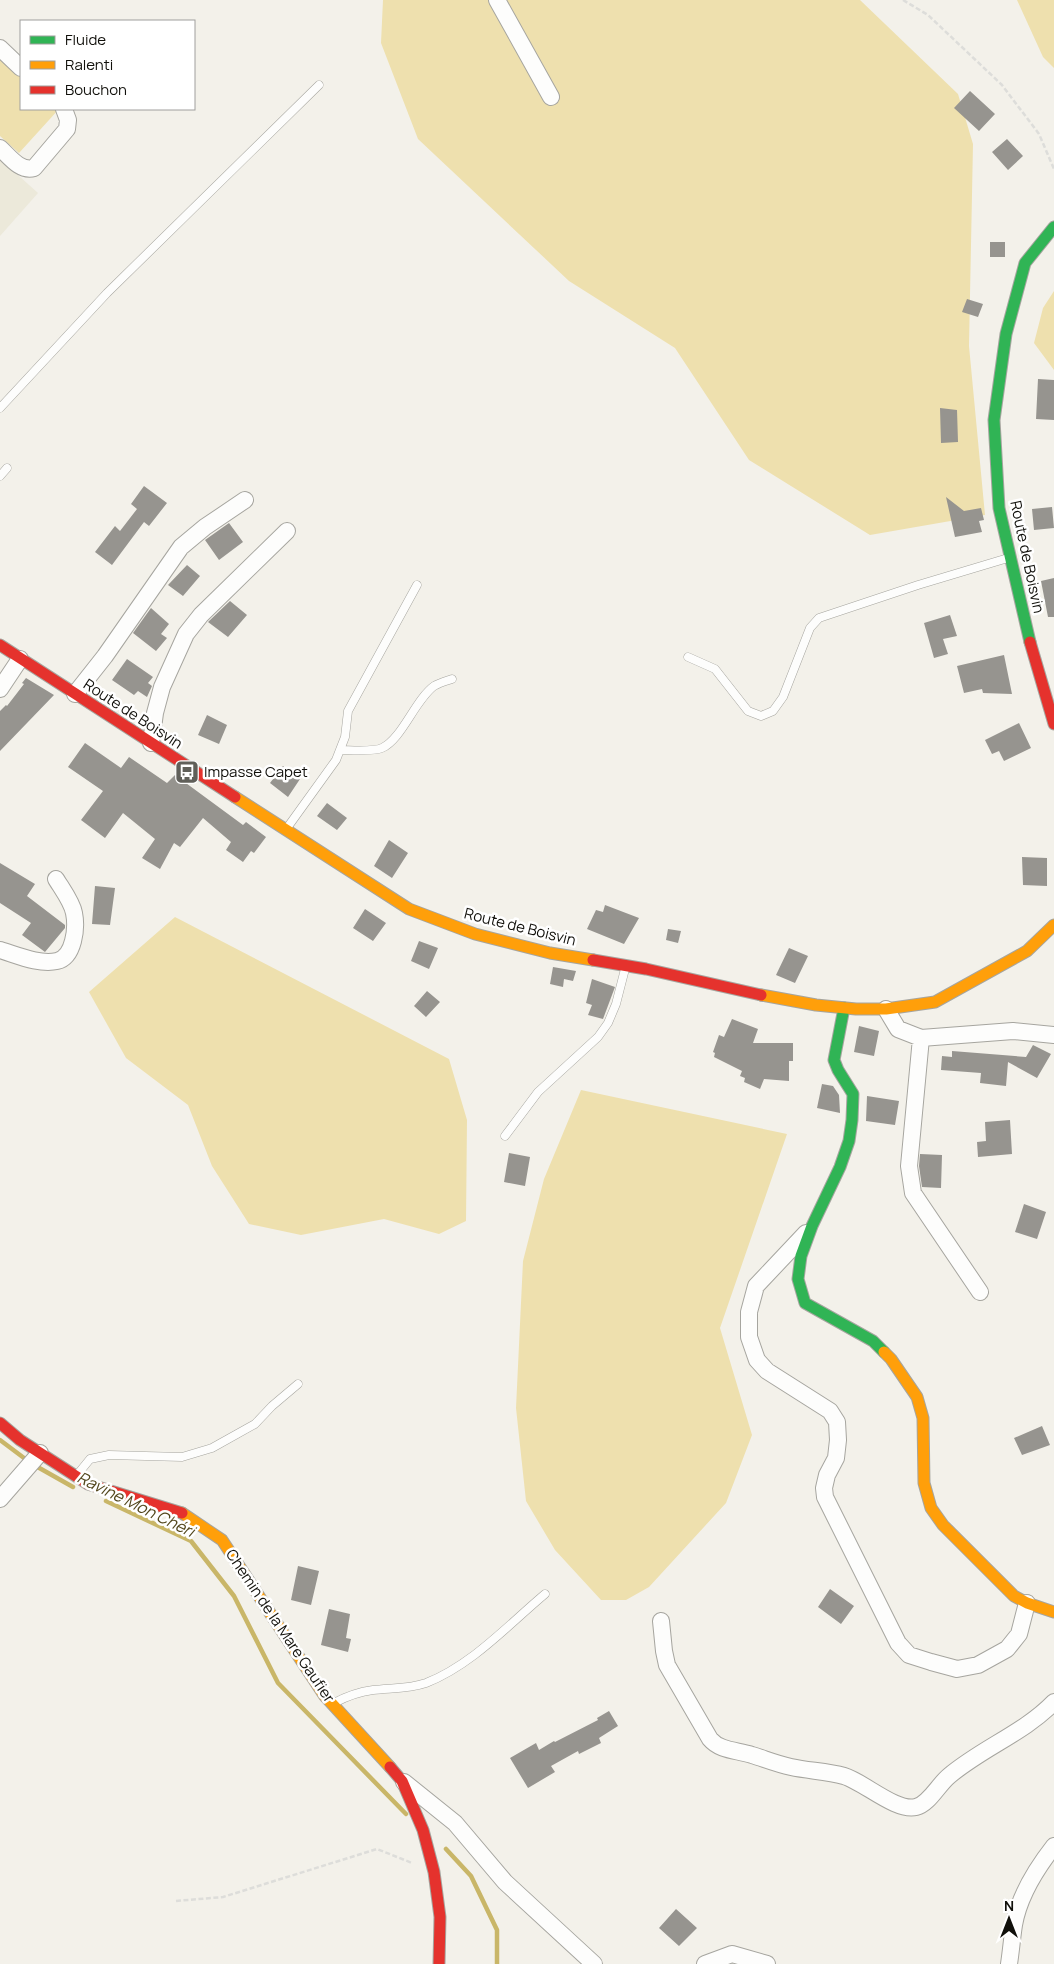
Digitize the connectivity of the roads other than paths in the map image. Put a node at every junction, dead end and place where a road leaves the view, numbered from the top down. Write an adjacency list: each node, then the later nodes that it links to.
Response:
1 (497, 0): 5 (street)
2 (0, 48): 3 (street)
3 (20, 67)
4 (319, 84): 9 (lane)
5 (550, 97)
6 (64, 110): 7 (street)
7 (0, 148)
8 (1054, 227): 14 (main road, Route de Boisvin)
9 (0, 408)
10 (7, 468): 11 (lane)
11 (0, 476)
12 (245, 500): 21 (street)
13 (287, 531): 23 (street)
14 (1010, 558): 17 (lane); 22 (main road, Route de Boisvin)
15 (417, 585): 24 (lane)
16 (0, 645): 18 (main road, Route de Boisvin)
17 (688, 657)
18 (20, 659): 20 (street); 21 (main road, Route de Boisvin)
19 (452, 679): 24 (lane)
20 (0, 689)
21 (75, 694): 23 (main road, Route de Boisvin)
22 (1054, 724)
23 (151, 743): 25 (main road, Route de Boisvin)
24 (340, 750): 25 (lane)
25 (286, 830): 29 (main road, Route de Boisvin)
26 (56, 879): 28 (street)
27 (1054, 925): 31 (main road, Route de Boisvin)
28 (0, 950)
29 (626, 966): 30 (main road, Route de Boisvin); 34 (lane)
30 (844, 1008): 31 (main road, Route de Boisvin); 35 (main road)
31 (886, 1009): 33 (street)
32 (1054, 1035): 33 (street)
33 (921, 1038): 36 (street)
34 (505, 1136)
35 (816, 1222): 43 (main road); 43 (street)
36 (980, 1292)
37 (298, 1384): 40 (lane)
38 (0, 1423): 39 (main road, Chemin de la Mare Gaufier)
39 (40, 1453): 40 (main road, Chemin de la Mare Gaufier); 41 (street)
40 (76, 1477): 47 (main road, Chemin de la Mare Gaufier)
41 (0, 1499)
42 (545, 1594): 47 (lane)
43 (1027, 1603): 44 (main road)
44 (1054, 1612)
45 (661, 1621): 46 (street)
46 (1054, 1702)
47 (332, 1704): 48 (main road, Chemin de la Mare Gaufier)
48 (402, 1781): 50 (main road, Chemin de la Mare Gaufier); 51 (street)
49 (1054, 1846): 54 (street)
50 (439, 1964)
51 (594, 1964)
52 (705, 1964): 53 (street)
53 (768, 1964)
54 (1009, 1964)

